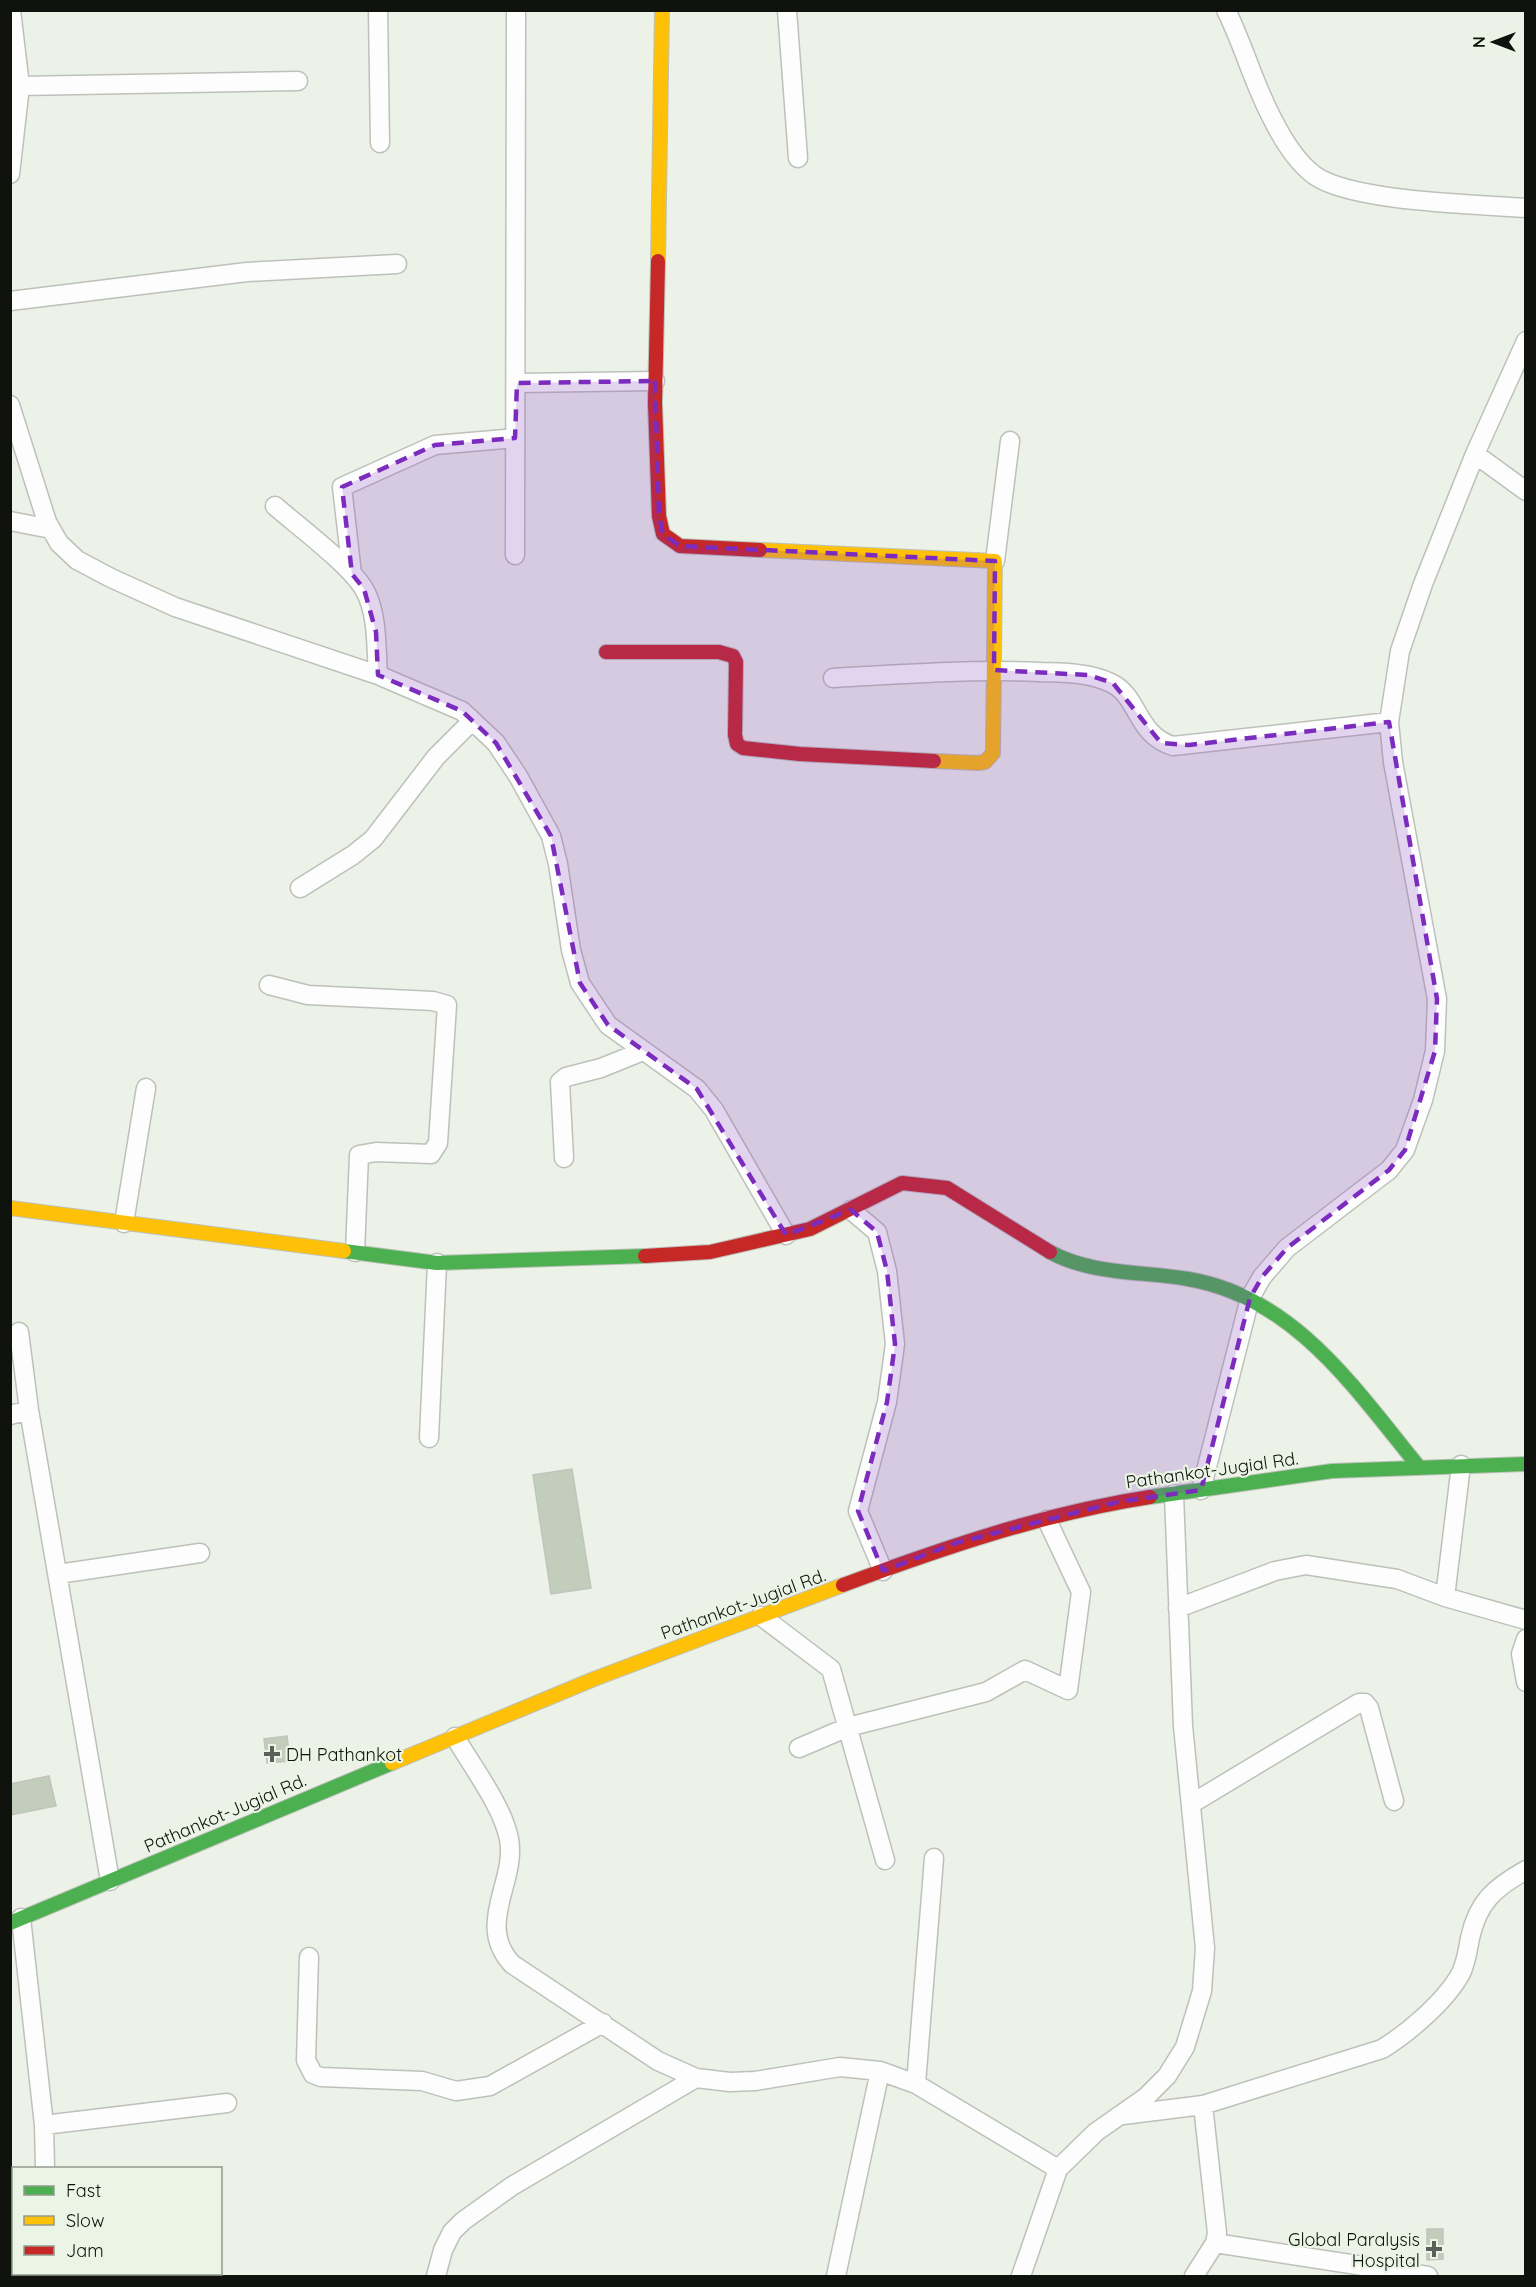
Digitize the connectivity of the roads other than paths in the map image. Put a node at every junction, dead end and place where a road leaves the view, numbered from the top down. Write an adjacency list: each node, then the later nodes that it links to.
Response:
1 (11, 10): 8 (street)
2 (378, 10): 9 (street)
3 (516, 10): 17 (street)
4 (662, 10): 16 (street)
5 (788, 10): 10 (street)
6 (1226, 10): 12 (street)
7 (298, 81): 8 (street)
8 (20, 86): 11 (street)
9 (380, 143)
10 (798, 158)
11 (10, 174)
12 (1526, 208)
13 (397, 264): 14 (street)
14 (10, 301)
15 (1526, 341): 21 (street)
16 (655, 381): 17 (street); 27 (street)
17 (517, 383): 19 (street)
18 (10, 405): 25 (street)
19 (515, 438): 26 (street); 28 (street)
20 (1010, 441): 27 (street)
21 (1475, 454): 22 (street); 34 (street)
22 (1526, 491)
23 (276, 506): 28 (street)
24 (10, 521): 25 (street)
25 (51, 529): 31 (street)
26 (515, 555)
27 (995, 561): 30 (street)
28 (352, 574): 31 (street)
29 (606, 652): 30 (street)
30 (994, 670): 32 (street); 34 (street)
31 (378, 675): 33 (street)
32 (833, 678)
33 (472, 722): 35 (street); 37 (street)
34 (1389, 722): 46 (street)
35 (300, 888)
36 (269, 985): 44 (street)
37 (643, 1051): 39 (street); 43 (street)
38 (146, 1088): 42 (street)
39 (564, 1158)
40 (10, 1208): 42 (street)
41 (851, 1210): 43 (street); 46 (street); 58 (street)
42 (124, 1223): 44 (street)
43 (786, 1235): 45 (street)
44 (356, 1252): 45 (street)
45 (437, 1263): 50 (street)
46 (1250, 1298): 53 (street); 54 (street)
47 (19, 1332): 48 (street)
48 (28, 1410): 49 (street); 59 (street)
49 (10, 1415)
50 (429, 1438)
51 (1526, 1464): 52 (street, Pathankot-Jugial Rd.)
52 (1461, 1465): 53 (street, Pathankot-Jugial Rd.); 60 (street)
53 (1419, 1467): 54 (street, Pathankot-Jugial Rd.)
54 (1201, 1490): 55 (street, Pathankot-Jugial Rd.)
55 (1174, 1494): 56 (street, Pathankot-Jugial Rd.); 61 (street)
56 (1047, 1520): 58 (street, Pathankot-Jugial Rd.); 66 (street)
57 (200, 1553): 59 (street)
58 (883, 1571): 62 (street, Pathankot-Jugial Rd.)
59 (58, 1574): 74 (street)
60 (1445, 1597): 61 (street); 63 (street)
61 (1178, 1608): 70 (street)
62 (761, 1616): 66 (street); 67 (street, Pathankot-Jugial Rd.)
63 (1526, 1620)
64 (1526, 1639): 65 (street)
65 (1526, 1682)
66 (848, 1727): 68 (street); 72 (street)
67 (455, 1737): 74 (street, Pathankot-Jugial Rd.); 77 (street)
68 (799, 1748)
69 (1394, 1801): 70 (street)
70 (1191, 1804): 83 (street)
71 (934, 1858): 80 (street)
72 (885, 1860)
73 (1526, 1870): 82 (street)
74 (110, 1881): 75 (street, Pathankot-Jugial Rd.)
75 (16, 1920): 84 (street)
76 (309, 1957): 77 (street)
77 (603, 2023): 79 (street)
78 (880, 2071): 79 (street); 80 (street); 89 (street)
79 (696, 2078): 88 (street)
80 (916, 2084): 86 (street)
81 (227, 2103): 84 (street)
82 (1203, 2105): 83 (street); 87 (street)
83 (1121, 2115): 86 (street)
84 (44, 2124): 85 (street)
85 (45, 2167)
86 (1058, 2169): 90 (street)
87 (1215, 2243): 91 (street); 92 (street)
88 (436, 2277)
89 (836, 2277)
90 (1021, 2277)
91 (1194, 2277)
92 (1428, 2277)

